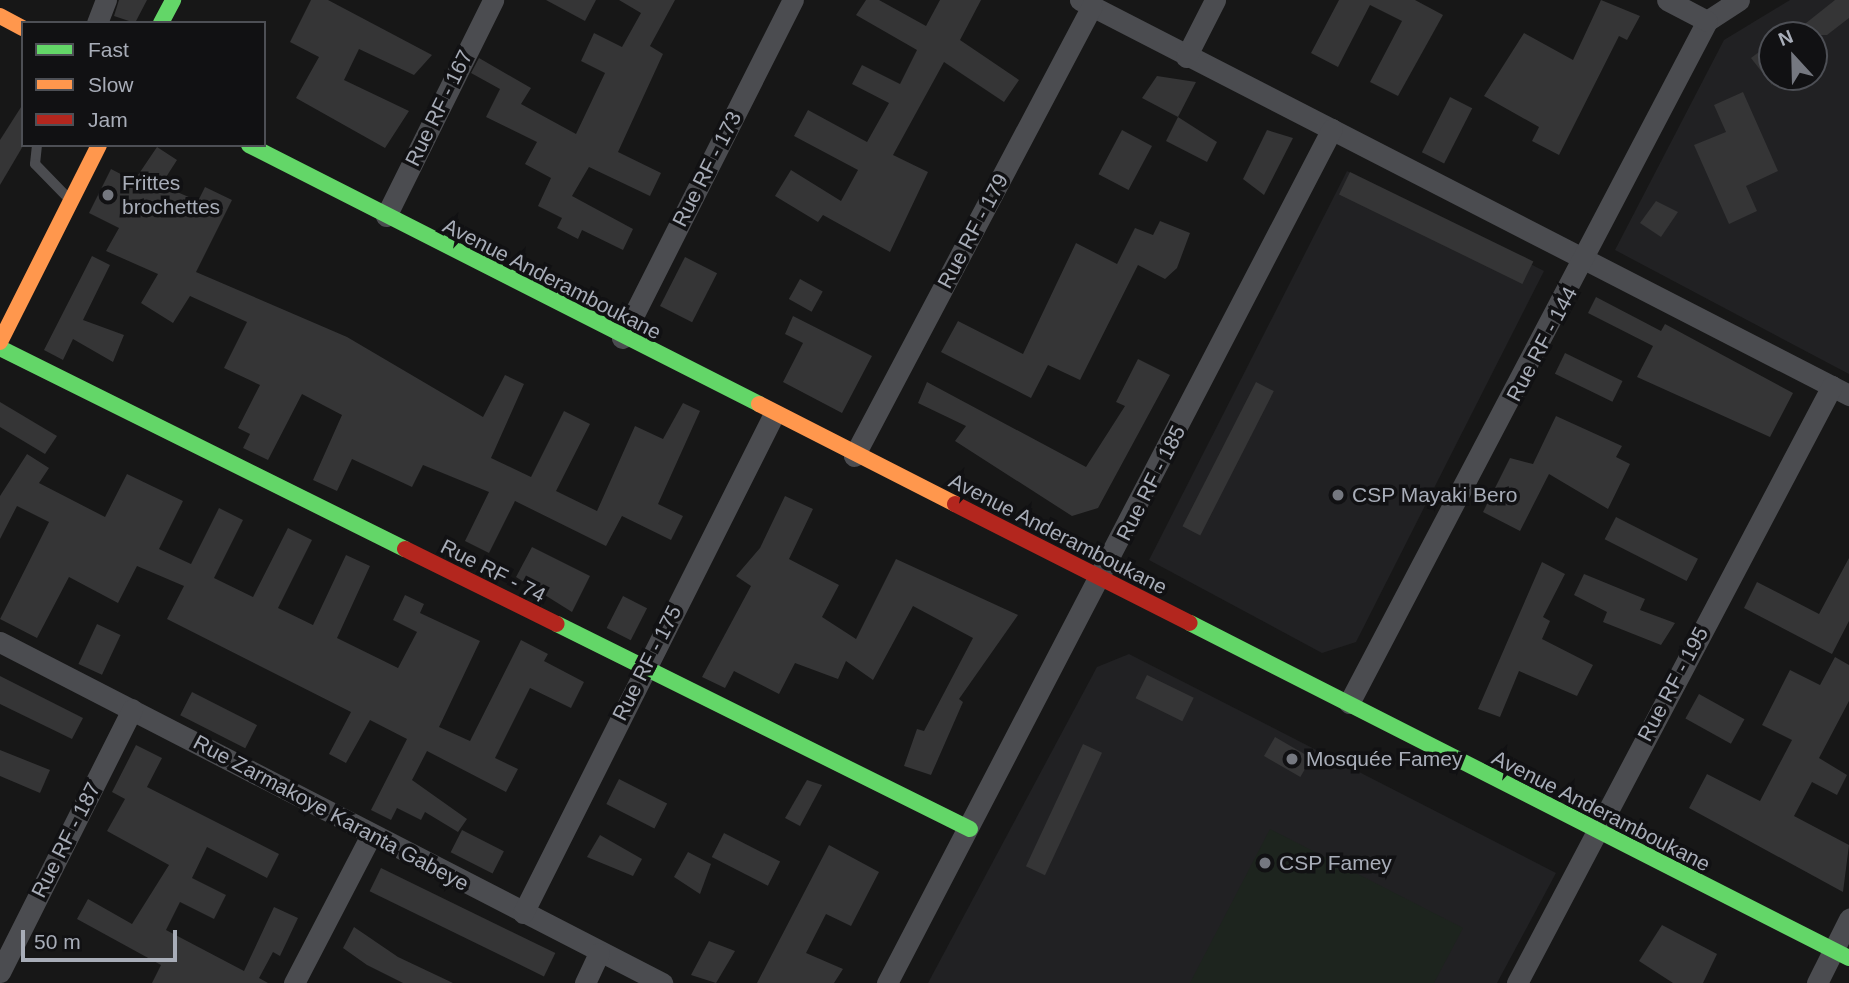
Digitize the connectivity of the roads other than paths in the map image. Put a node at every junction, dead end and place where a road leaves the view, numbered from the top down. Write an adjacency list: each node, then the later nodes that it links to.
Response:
1 (106, 0): 10 (street)
2 (173, 0): 11 (street)
3 (493, 0): 20 (street, Rue RF - 167)
4 (793, 0): 22 (street, Rue RF - 173)
5 (1215, 0): 14 (street)
6 (1667, 0): 12 (street)
7 (1740, 0): 12 (street)
8 (1086, 3): 14 (street); 27 (street, Rue RF - 179)
9 (0, 16): 13 (street)
10 (98, 21)
11 (162, 21)
12 (1706, 21): 21 (street, Rue RF - 144)
13 (21, 27)
14 (1186, 57): 15 (street)
15 (1332, 129): 21 (street); 28 (street, Rue RF - 185)
16 (37, 147): 19 (lane)
17 (98, 147): 19 (street)
18 (253, 147): 20 (street, Avenue Anderamboukane)
19 (71, 201): 23 (street)
20 (386, 216): 22 (street, Avenue Anderamboukane)
21 (1586, 261): 25 (street); 31 (street, Rue RF - 144)
22 (622, 338): 26 (street, Avenue Anderamboukane)
23 (0, 342)
24 (0, 348): 30 (street, Rue RF - 74)
25 (1840, 390): 34 (street, Rue RF - 195)
26 (773, 416): 27 (street, Avenue Anderamboukane); 30 (street, Rue RF - 175)
27 (854, 456): 28 (street, Avenue Anderamboukane)
28 (1101, 580): 31 (street, Avenue Anderamboukane); 33 (street, Rue RF - 185)
29 (0, 642): 32 (street, Rue Zarmakoye Karanta Gabeye)
30 (643, 669): 33 (street, Rue RF - 74); 36 (street, Rue RF - 175)
31 (1349, 703): 34 (street, Avenue Anderamboukane)
32 (132, 709): 35 (street, Rue Zarmakoye Karanta Gabeye); 40 (street, Rue RF - 187)
33 (970, 828): 44 (street, Rue RF - 185)
34 (1594, 833): 39 (street, Avenue Anderamboukane); 45 (street, Rue RF - 195)
35 (371, 835): 36 (street, Rue Zarmakoye Karanta Gabeye); 41 (street)
36 (523, 913): 38 (street, Rue Zarmakoye Karanta Gabeye)
37 (1849, 919): 39 (street)
38 (599, 953): 42 (street); 43 (street, Rue Zarmakoye Karanta Gabeye)
39 (1841, 955): 46 (street)
40 (0, 972)
41 (294, 983)
42 (585, 983)
43 (662, 983)
44 (887, 983)
45 (1517, 983)
46 (1817, 983)

